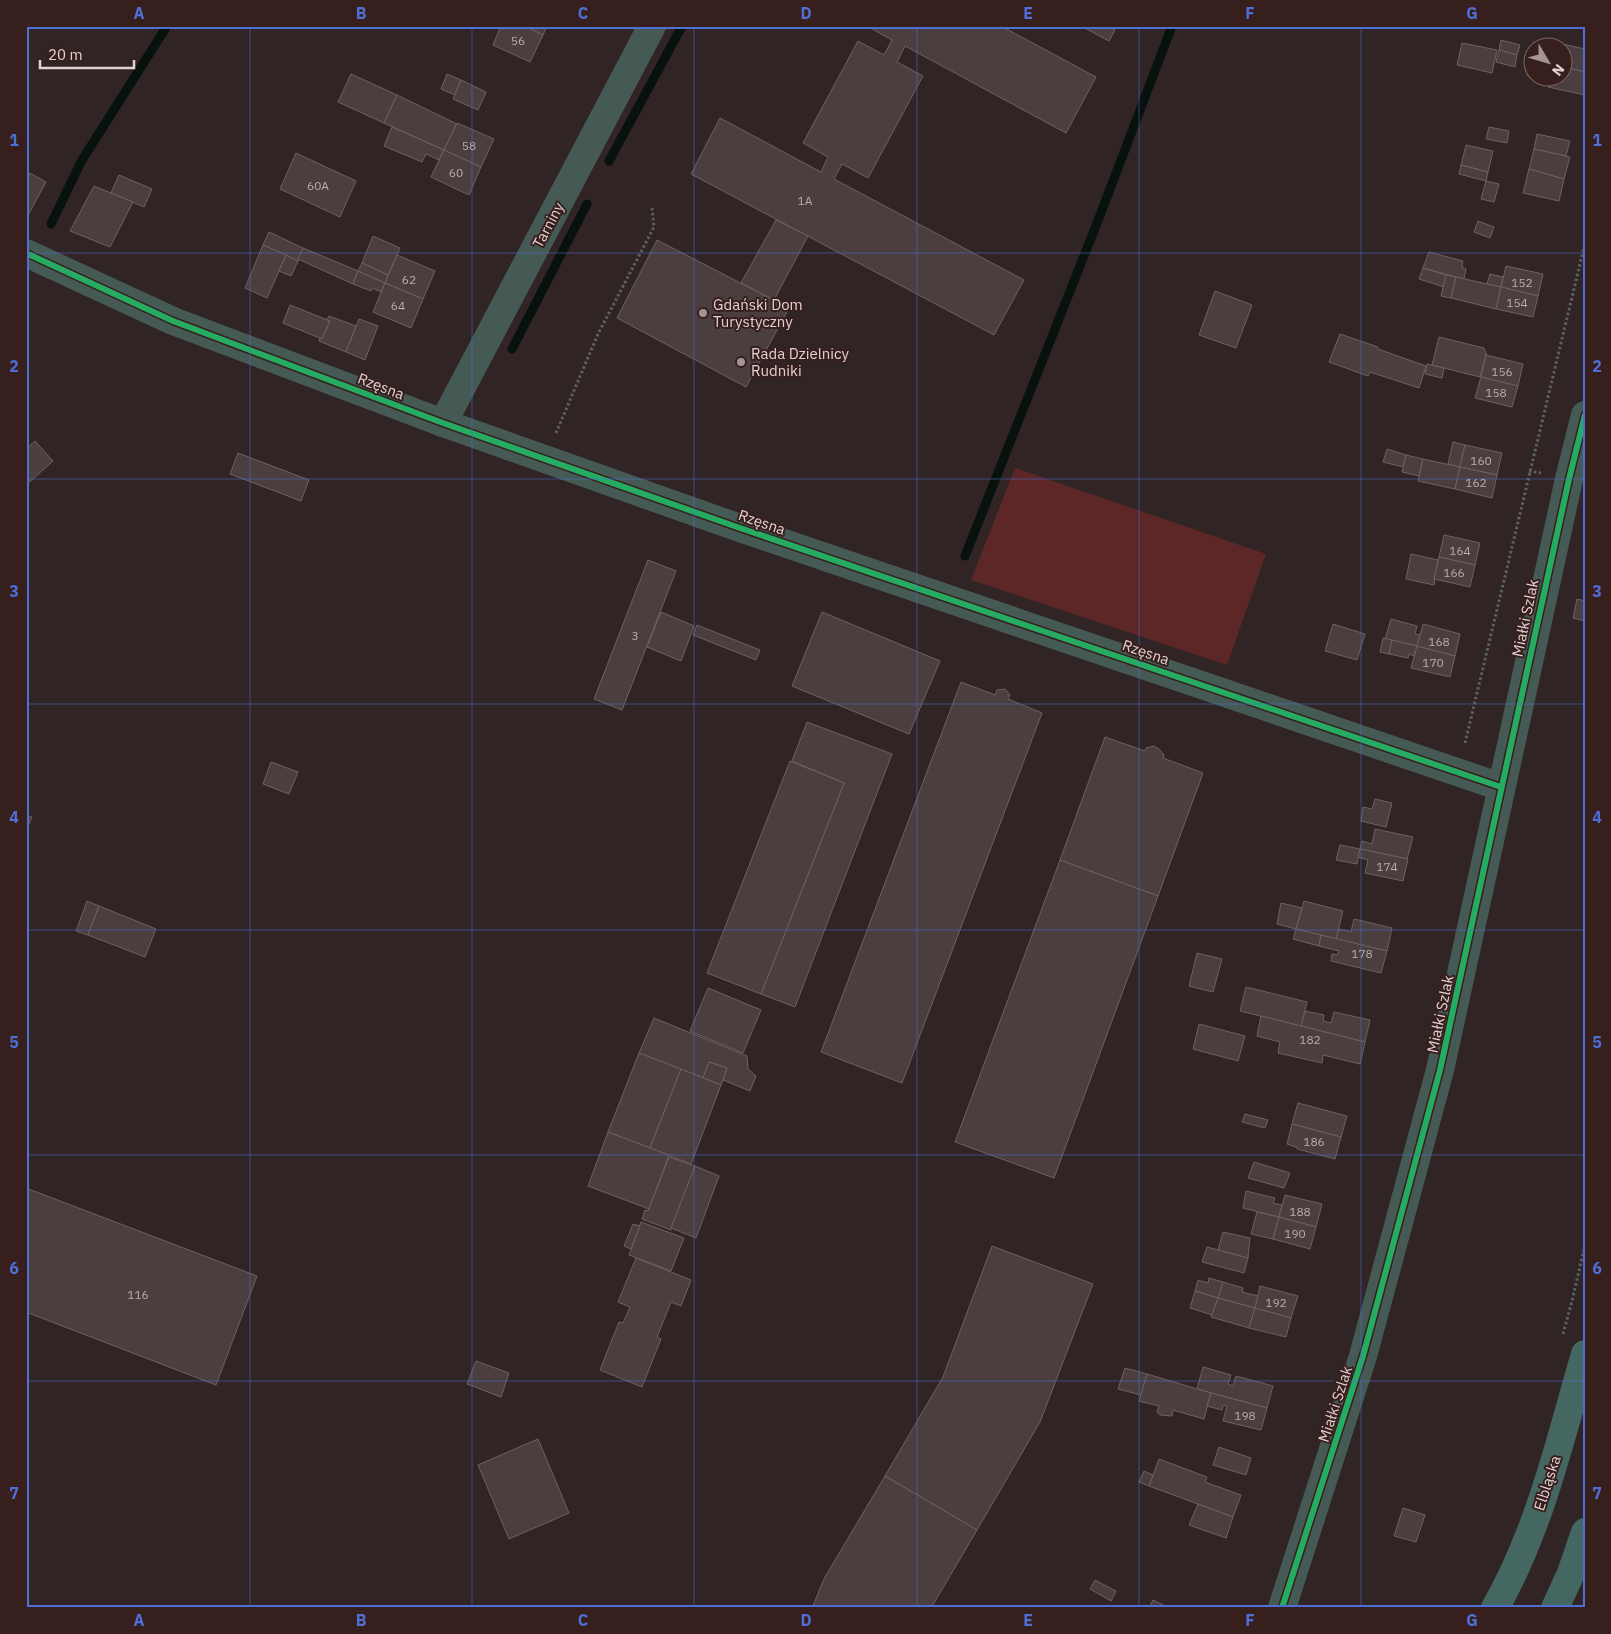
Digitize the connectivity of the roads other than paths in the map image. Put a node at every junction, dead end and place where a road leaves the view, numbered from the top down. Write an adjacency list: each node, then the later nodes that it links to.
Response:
1 (652, 26): 4 (street, Tarniny)
2 (26, 253): 4 (street, Rzęsna)
3 (1585, 416): 5 (street, Miałki Szlak)
4 (443, 423): 5 (street, Rzęsna)
5 (1501, 787): 8 (street, Miałki Szlak)
6 (1585, 1354): 9 (main road, Elbląska)
7 (1585, 1532): 10 (main road)
8 (1282, 1608)
9 (1495, 1608)
10 (1555, 1608)

